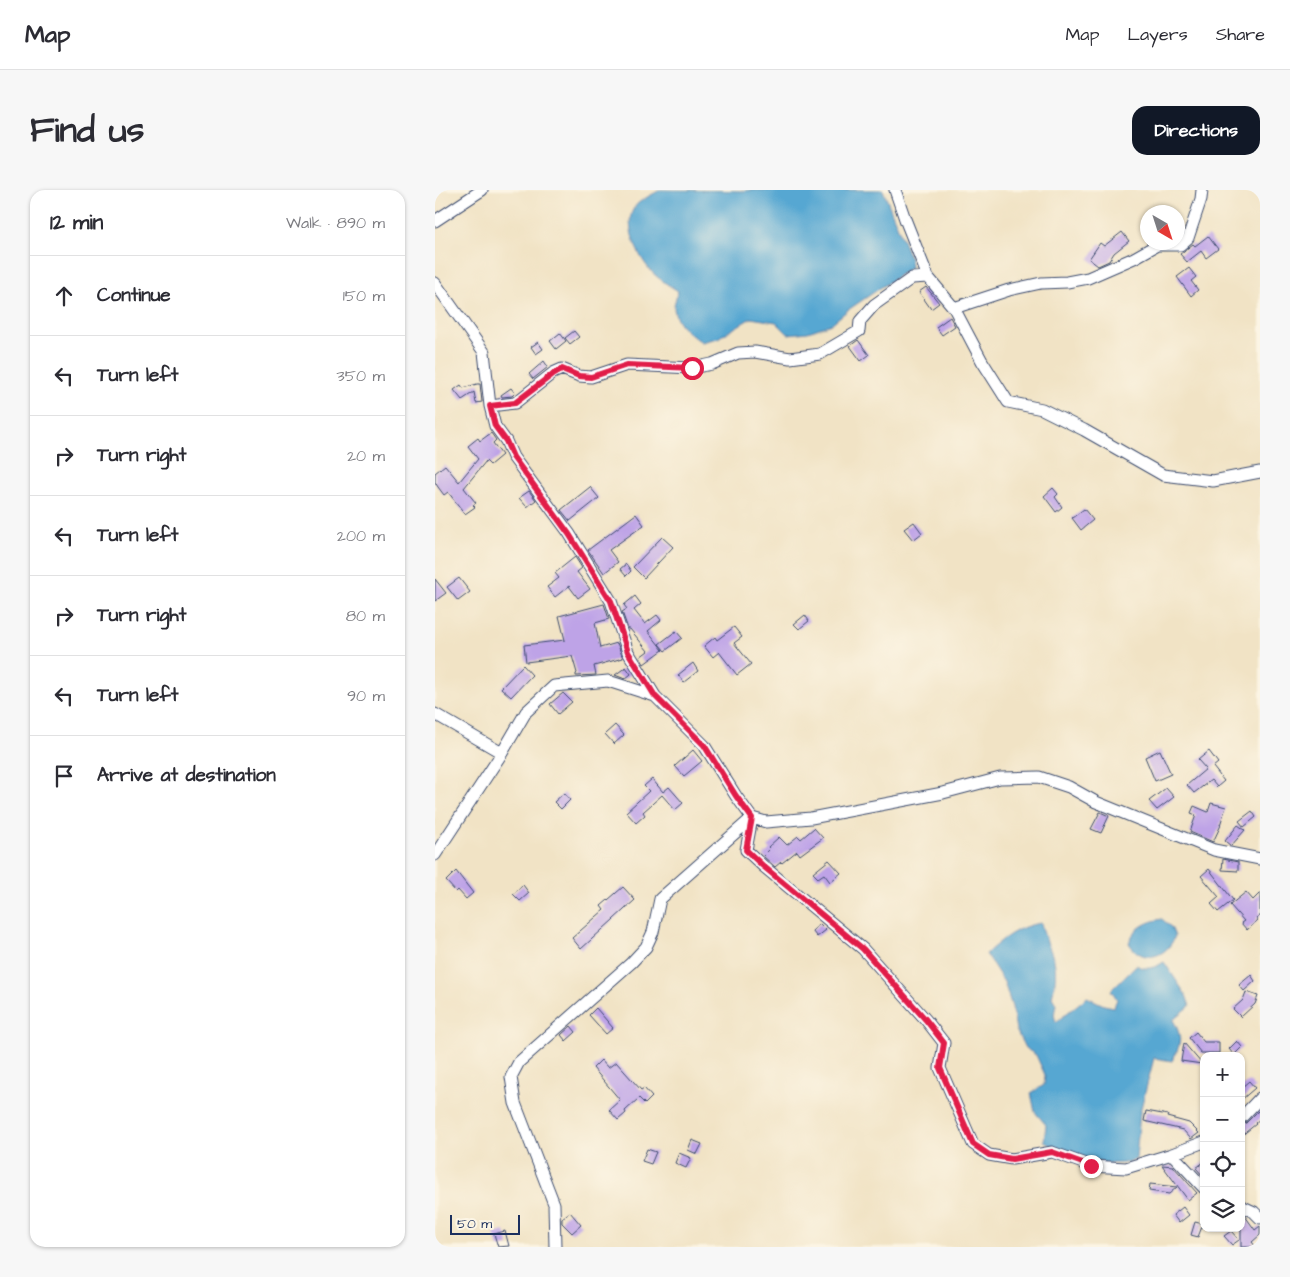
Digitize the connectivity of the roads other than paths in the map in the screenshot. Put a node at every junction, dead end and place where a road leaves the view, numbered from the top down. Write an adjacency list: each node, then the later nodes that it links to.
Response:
1 (482, 190): 4 (street)
2 (895, 190): 5 (street)
3 (1202, 190): 7 (street)
4 (435, 221)
5 (928, 277): 7 (street); 8 (street)
6 (435, 283): 8 (street)
7 (953, 308): 9 (street)
8 (490, 406): 10 (street)
9 (1260, 472)
10 (655, 696): 12 (street); 13 (street)
11 (435, 714): 12 (street)
12 (502, 753): 14 (street)
13 (752, 818): 15 (street); 19 (street); 23 (street)
14 (435, 855)
15 (1260, 859)
16 (1260, 1098): 17 (street)
17 (1245, 1114)
18 (1200, 1144): 19 (street)
19 (1173, 1154): 20 (street)
20 (1203, 1187)
21 (1245, 1208): 22 (street)
22 (1260, 1218)
23 (555, 1247)

